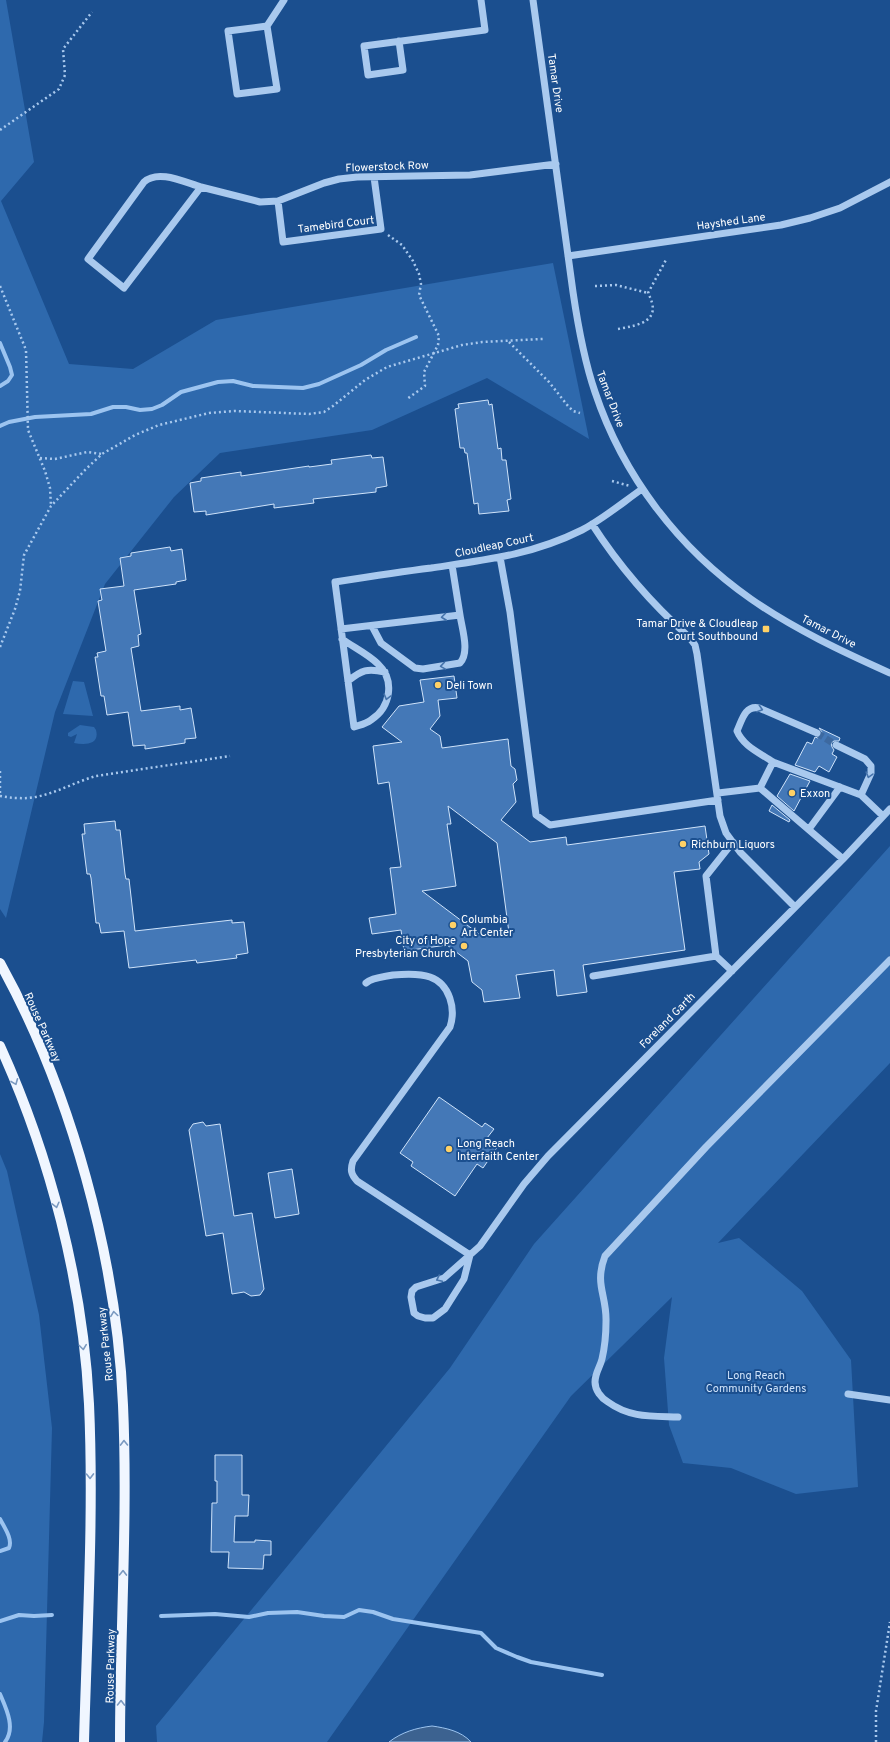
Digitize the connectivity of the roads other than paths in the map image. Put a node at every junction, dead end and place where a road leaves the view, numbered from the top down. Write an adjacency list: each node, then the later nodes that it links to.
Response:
1 (284, 0): 4 (street)
2 (480, 0): 5 (street)
3 (533, 0): 6 (street, Tamar Drive)
4 (267, 26): 4 (street)
5 (399, 41): 5 (street)
6 (556, 164): 7 (street, Flowerstock Row); 11 (street, Tamar Drive)
7 (374, 177): 10 (street, Flowerstock Row); 10 (street, Tamebird Court)
8 (890, 182): 11 (street, Hayshed Lane)
9 (201, 186): 9 (street, Flowerstock Row); 10 (street, Flowerstock Row)
10 (278, 201)
11 (568, 256): 12 (street, Tamar Drive)
12 (642, 488): 13 (street, Cloudleap Court); 21 (street, Tamar Drive)
13 (592, 524): 14 (street, Cloudleap Court); 29 (street)
14 (500, 558): 15 (street, Cloudleap Court); 29 (street)
15 (452, 565): 16 (street); 18 (street, Cloudleap Court)
16 (460, 615): 17 (street, one-way to 17); 17 (street, one-way to 17)
17 (372, 626): 18 (street)
18 (340, 629): 19 (street)
19 (342, 639): 20 (street); 22 (street)
20 (385, 672): 22 (street); 22 (street, one-way to 22)
21 (890, 673)
22 (348, 680)
23 (817, 733): 25 (street, one-way to 23)
24 (836, 745): 28 (street, one-way to 28)
25 (772, 762): 26 (street); 27 (street)
26 (840, 787): 28 (street); 32 (street)
27 (760, 788): 29 (street); 32 (street)
28 (861, 795): 31 (street)
29 (718, 797): 33 (street)
30 (890, 809): 31 (street, Foreland Garth)
31 (884, 816): 34 (street, Foreland Garth)
32 (808, 829): 34 (street)
33 (733, 842): 35 (street); 36 (street)
34 (843, 860): 35 (street, Foreland Garth)
35 (795, 907): 39 (street, Foreland Garth)
36 (716, 956): 39 (street); 40 (street)
37 (890, 960): 46 (street)
38 (0, 963): 48 (main road, Rouse Parkway, one-way to 38)
39 (732, 971): 43 (street, Foreland Garth)
40 (593, 976)
41 (366, 983): 43 (street)
42 (0, 1046): 47 (main road, Rouse Parkway, one-way to 47)
43 (470, 1255): 43 (street, Foreland Garth, one-way to 43)
44 (848, 1394): 45 (street)
45 (890, 1400)
46 (678, 1417)
47 (84, 1742)
48 (120, 1742)

